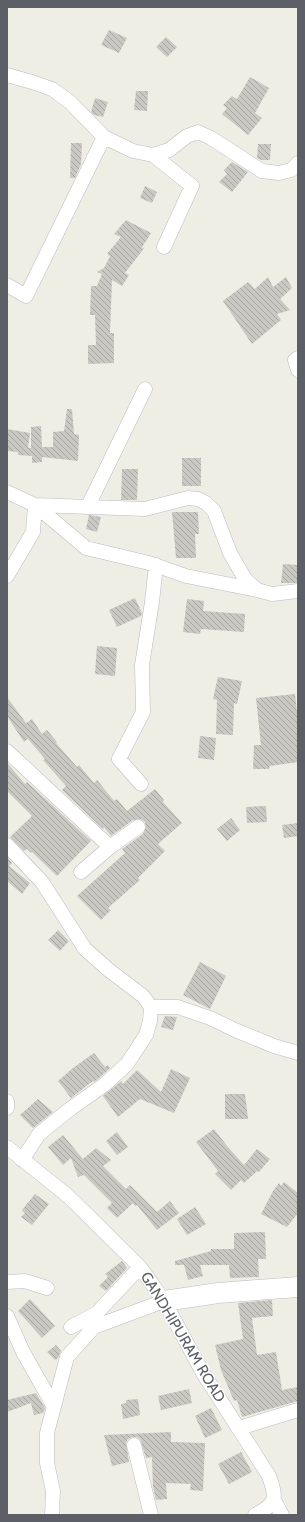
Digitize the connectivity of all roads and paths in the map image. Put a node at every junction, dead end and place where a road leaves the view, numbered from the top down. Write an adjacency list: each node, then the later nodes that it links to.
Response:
1 (7, 75): 2 (street)
2 (104, 137): 3 (street); 6 (street)
3 (153, 155): 4 (street); 5 (street)
4 (298, 163)
5 (164, 247)
6 (7, 284)
7 (298, 358): 8 (street)
8 (298, 370)
9 (145, 389): 12 (street)
10 (7, 492): 11 (street)
11 (34, 505): 12 (street); 13 (street); 14 (street)
12 (88, 506): 15 (street)
13 (156, 565): 15 (street); 18 (street)
14 (7, 576)
15 (257, 590): 16 (street)
16 (298, 591)
17 (7, 751): 21 (street)
18 (142, 784)
19 (138, 827): 21 (street)
20 (7, 845): 23 (street)
21 (110, 846): 22 (street)
22 (81, 872)
23 (151, 1007): 24 (street); 28 (street)
24 (298, 1053)
25 (7, 1101): 26 (street)
26 (7, 1108)
27 (7, 1147): 28 (street, GANDHIPURAM ROAD)
28 (22, 1160): 29 (street, GANDHIPURAM ROAD)
29 (140, 1267): 33 (street, GANDHIPURAM ROAD); 35 (street)
30 (7, 1282): 32 (street)
31 (298, 1287): 33 (street)
32 (47, 1288)
33 (164, 1301): 36 (street); 38 (street, GANDHIPURAM ROAD)
34 (7, 1316): 36 (street)
35 (71, 1327)
36 (54, 1405): 41 (street)
37 (298, 1410): 38 (street)
38 (239, 1428): 40 (street, GANDHIPURAM ROAD)
39 (134, 1445): 42 (street)
40 (274, 1500): 43 (street); 44 (street)
41 (52, 1515)
42 (151, 1515)
43 (254, 1515)
44 (282, 1515)

